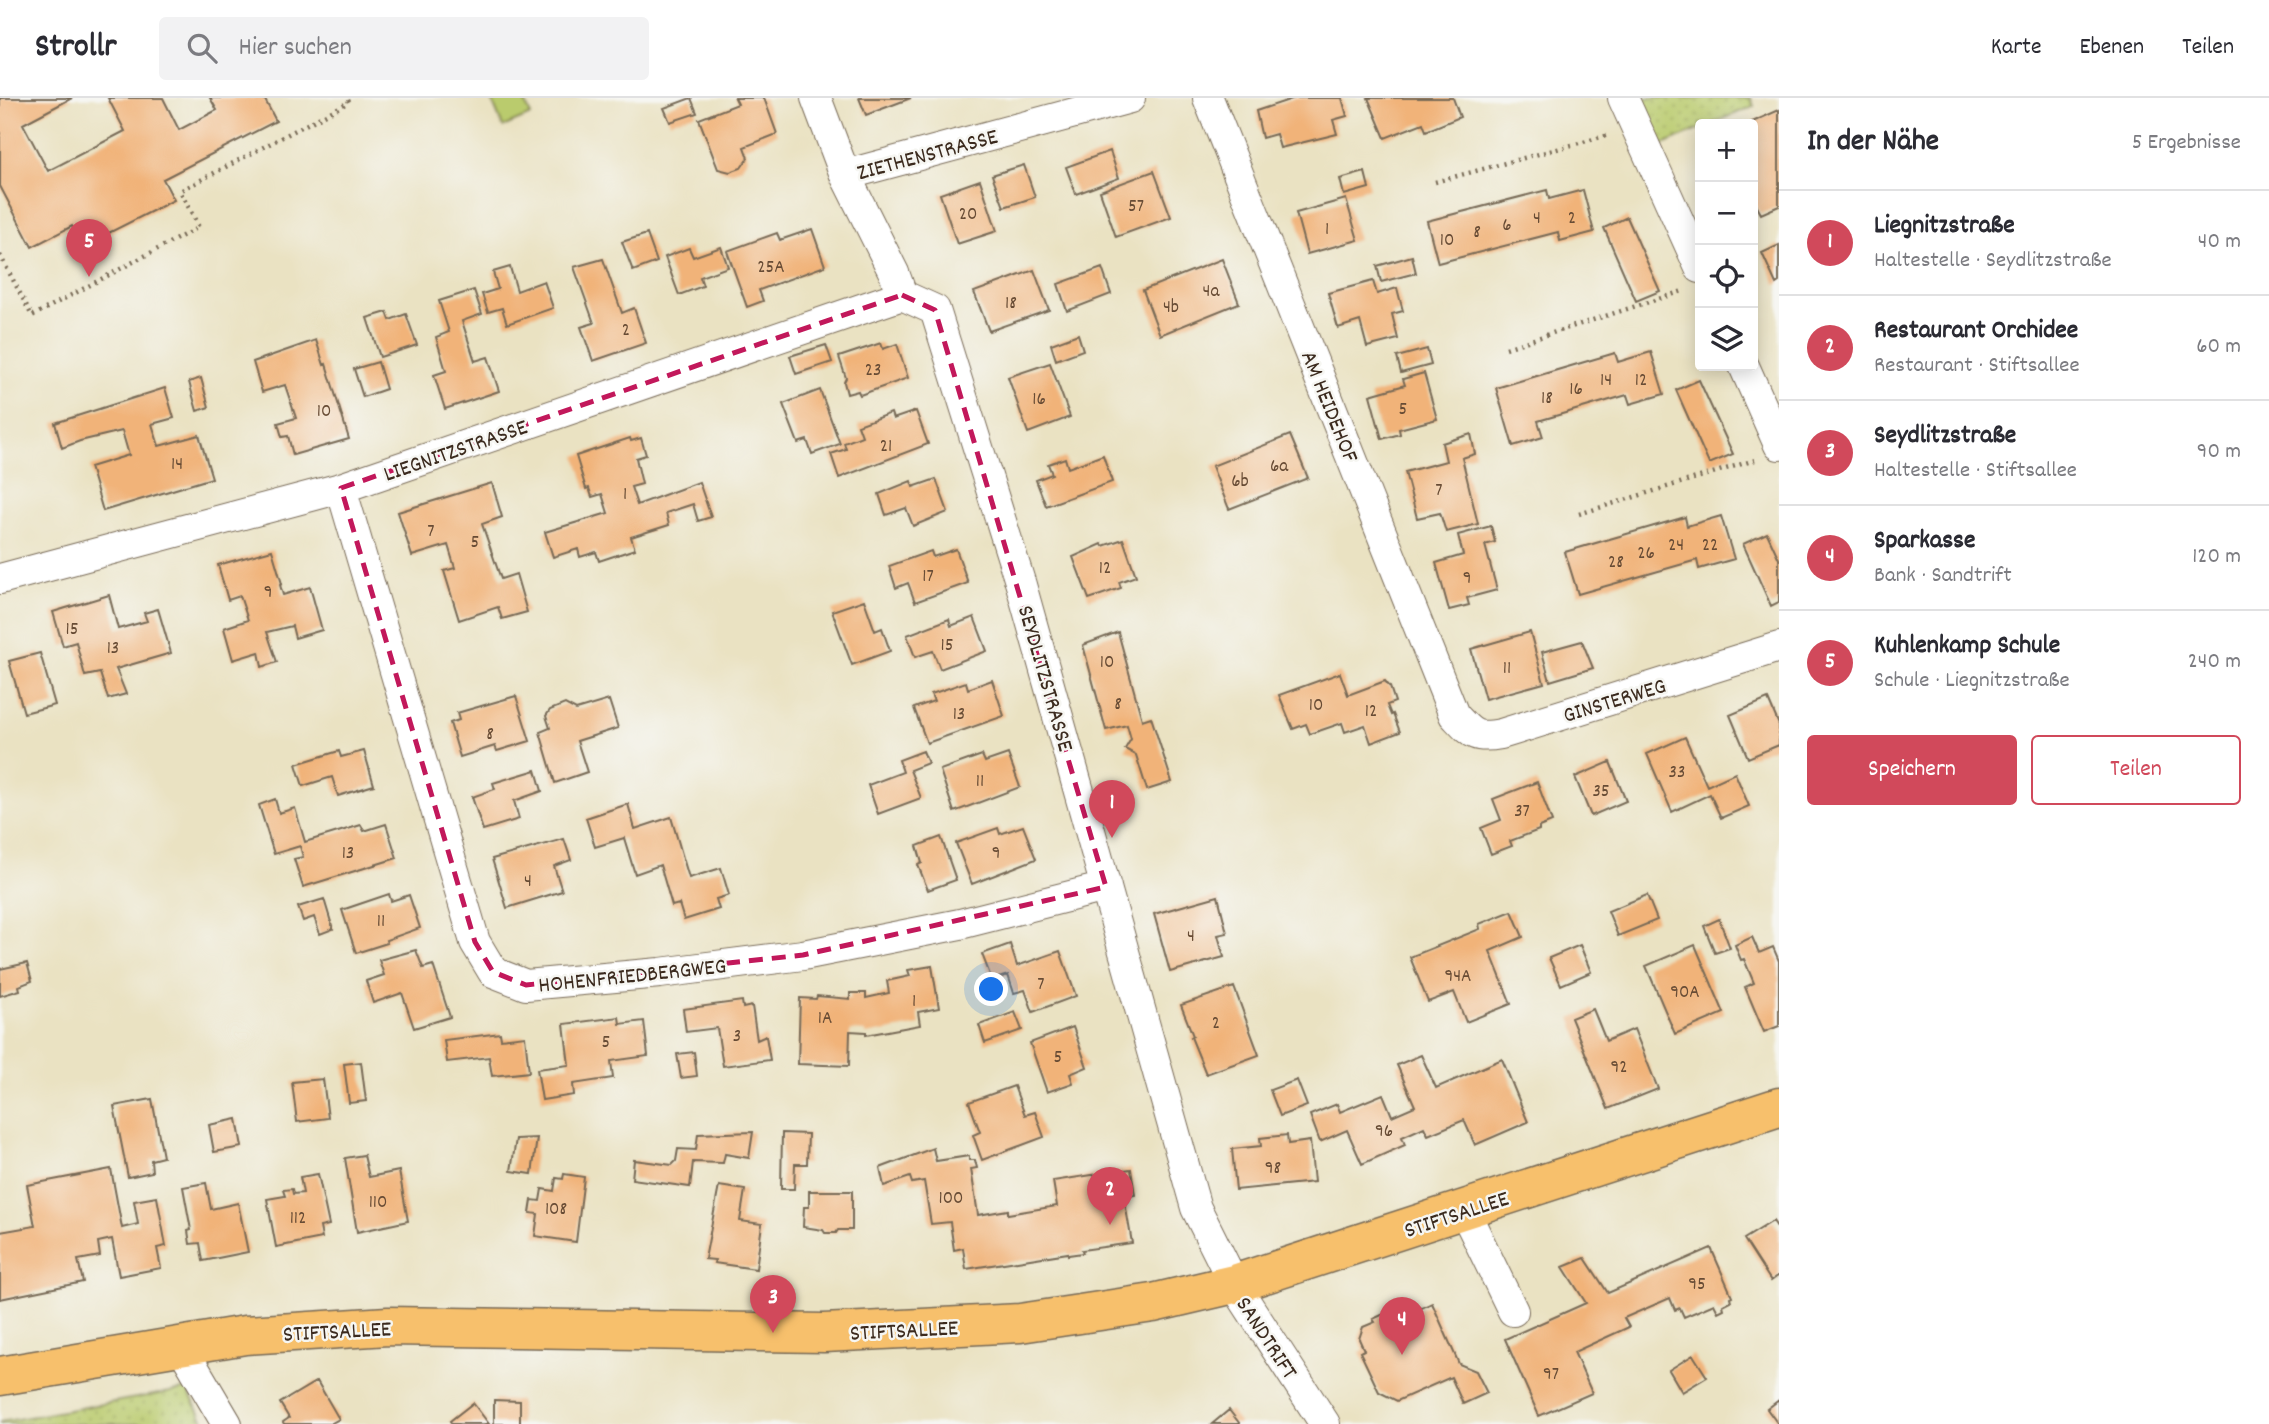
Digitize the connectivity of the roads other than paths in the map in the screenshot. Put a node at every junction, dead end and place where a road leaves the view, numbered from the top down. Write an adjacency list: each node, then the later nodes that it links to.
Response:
1 (817, 98): 5 (street)
2 (1130, 98): 5 (street, ZIETHENSTRASSE)
3 (1208, 98): 13 (street, AM HEIDEHOF)
4 (1623, 98): 6 (street)
5 (845, 175): 7 (street)
6 (1694, 279)
7 (902, 295): 10 (street, LIEGNITZSTRASSE); 14 (street, SEYDLITZSTRASSE)
8 (1746, 371): 9 (street)
9 (1772, 451)
10 (341, 488): 11 (street, LIEGNITZSTRASSE); 14 (street, HOHENFRIEDBERGWEG)
11 (0, 579)
12 (1779, 647): 13 (street, GINSTERWEG)
13 (1454, 715)
14 (1106, 887): 17 (street, SEYDLITZSTRASSE)
15 (1779, 1107): 16 (main road, STIFTSALLEE)
16 (1464, 1210): 17 (main road, STIFTSALLEE); 18 (street)
17 (1234, 1284): 19 (main road, STIFTSALLEE); 22 (street, SANDTRIFT)
18 (1513, 1311)
19 (181, 1346): 20 (main road, STIFTSALLEE); 21 (street)
20 (0, 1376)
21 (227, 1424)
22 (1325, 1424)

